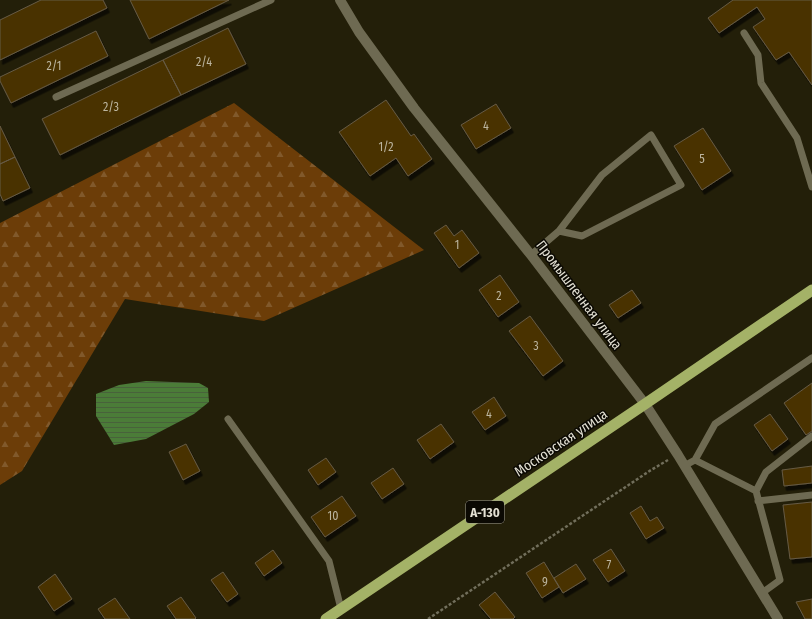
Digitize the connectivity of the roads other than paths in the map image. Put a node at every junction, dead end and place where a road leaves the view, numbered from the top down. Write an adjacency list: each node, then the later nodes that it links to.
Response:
1 (271, 0): 4 (lane)
2 (340, 0): 7 (street, Промышленная улица)
3 (744, 33): 5 (lane)
4 (56, 97)
5 (812, 187)
6 (559, 230): 6 (lane); 7 (lane)
7 (531, 255): 10 (street, Промышленная улица)
8 (812, 290): 10 (highway, Московская улица / А-130)
9 (812, 358): 13 (lane)
10 (645, 404): 14 (street, Промышленная улица); 19 (highway, Московская улица / А-130)
11 (228, 419): 19 (lane)
12 (812, 436): 15 (lane)
13 (695, 460): 14 (lane); 15 (lane)
14 (684, 466): 18 (street, Промышленная улица)
15 (756, 491): 17 (lane)
16 (812, 495): 17 (lane)
17 (758, 501): 18 (lane)
18 (762, 593): 21 (street, Промышленная улица)
19 (341, 609): 20 (highway, Московская улица / А-130)
20 (326, 619)
21 (778, 619)

